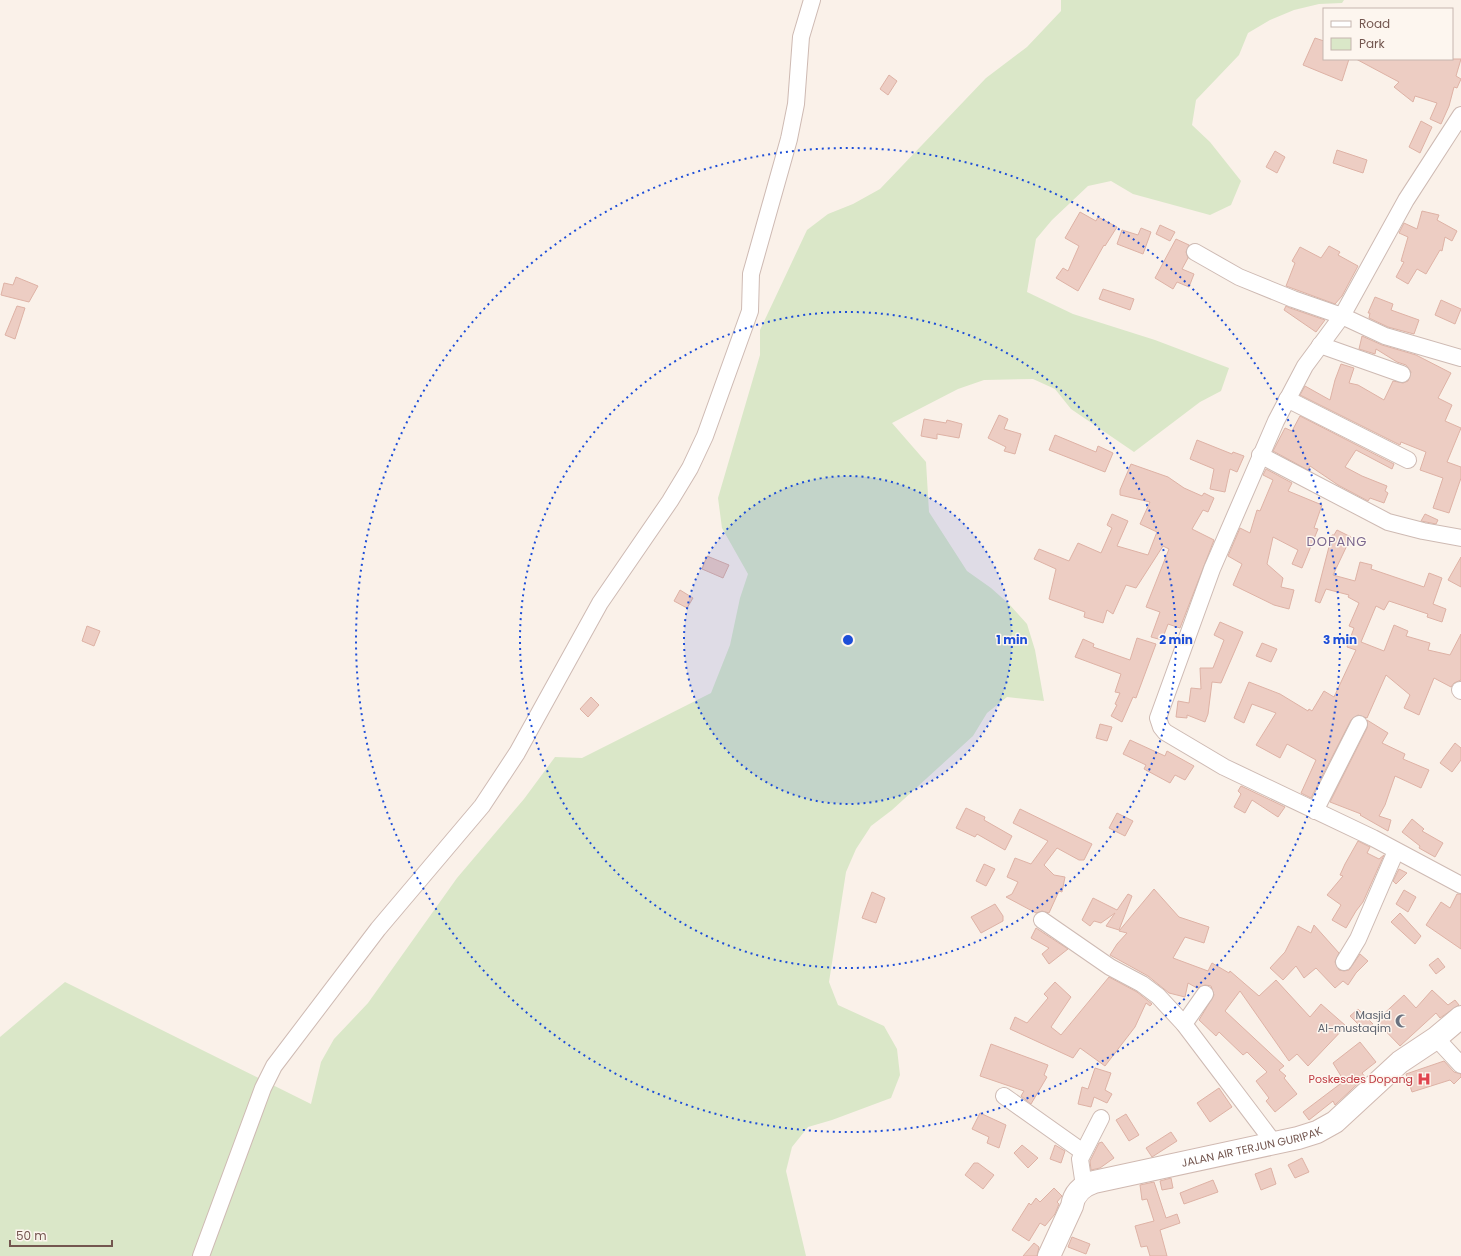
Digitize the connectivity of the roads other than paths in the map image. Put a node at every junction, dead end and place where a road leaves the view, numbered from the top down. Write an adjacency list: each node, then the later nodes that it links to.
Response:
1 (812, 0): 28 (street)
2 (1461, 115): 4 (street)
3 (1195, 252): 4 (street)
4 (1342, 316): 5 (street); 6 (street)
5 (1320, 345): 7 (street); 8 (street)
6 (1461, 358)
7 (1402, 374)
8 (1287, 399): 9 (street); 10 (street)
9 (1260, 455): 11 (street); 13 (street)
10 (1408, 460)
11 (1461, 538)
12 (1359, 724): 13 (street)
13 (1315, 811): 14 (street)
14 (1396, 851): 15 (street); 17 (street)
15 (1461, 885)
16 (1042, 920): 20 (street)
17 (1344, 962)
18 (1205, 994): 20 (street)
19 (1461, 1017): 21 (street, JALAN AIR TERJUN GURIPAK)
20 (1184, 1024): 25 (street)
21 (1436, 1038): 22 (street); 25 (street, JALAN AIR TERJUN GURIPAK)
22 (1461, 1065)
23 (1004, 1096): 26 (street)
24 (1101, 1118): 26 (street)
25 (1274, 1143): 27 (street, JALAN AIR TERJUN GURIPAK)
26 (1083, 1152): 27 (street)
27 (1084, 1186): 29 (street)
28 (201, 1256)
29 (1049, 1256)

